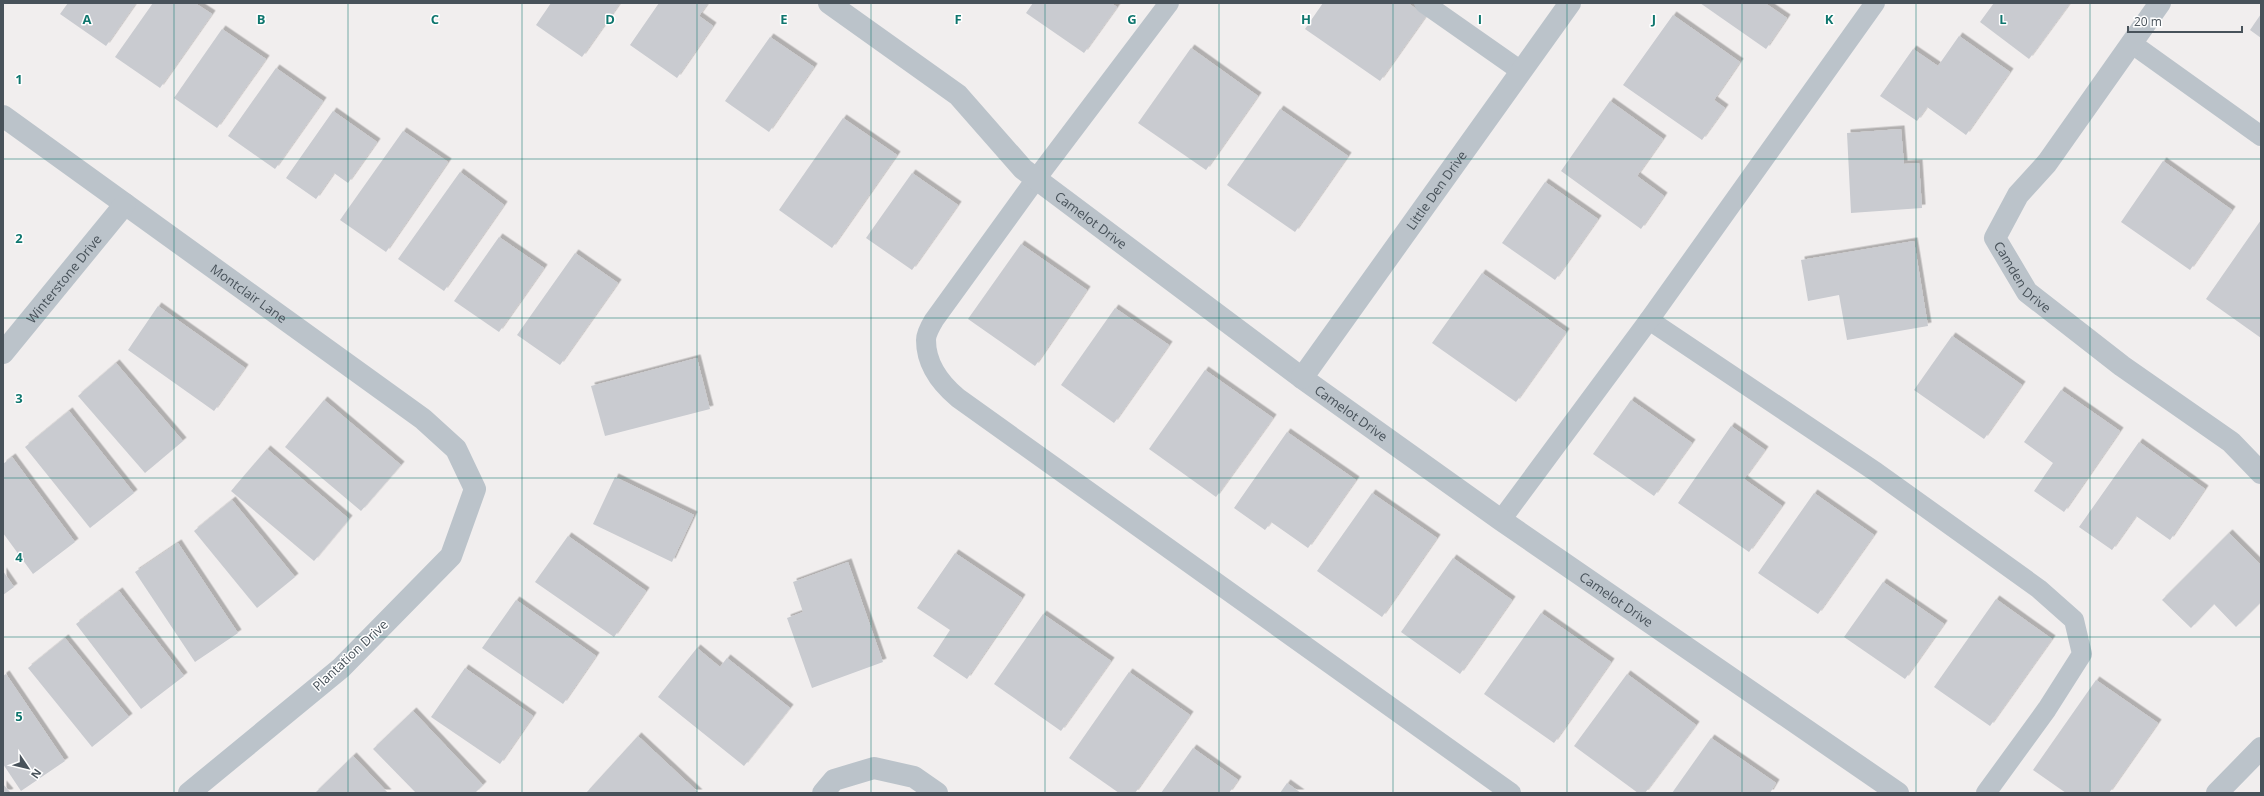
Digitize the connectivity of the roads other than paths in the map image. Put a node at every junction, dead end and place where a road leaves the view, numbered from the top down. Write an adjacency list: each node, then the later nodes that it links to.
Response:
1 (829, 3): 11 (street, Camelot Drive)
2 (1169, 3): 11 (lane)
3 (1424, 3): 8 (lane)
4 (1570, 3): 8 (street, Little Den Drive)
5 (1875, 3): 13 (lane)
6 (2160, 3): 7 (street, Camden Drive)
7 (2132, 43): 10 (lane); 16 (street, Camden Drive)
8 (1521, 71): 15 (street, Little Den Drive)
9 (3, 116): 12 (street, Montclair Lane)
10 (2261, 136)
11 (1036, 179): 15 (street, Camelot Drive); 23 (lane)
12 (125, 204): 14 (street, Winterstone Drive); 17 (street, Montclair Lane)
13 (1649, 320): 18 (lane); 25 (lane)
14 (3, 353)
15 (1302, 378): 18 (street, Camelot Drive)
16 (2261, 473)
17 (475, 489): 20 (street, Plantation Drive)
18 (1501, 520): 24 (street, Camelot Drive)
19 (2261, 748): 26 (street)
20 (189, 793)
21 (823, 793): 22 (street)
22 (937, 793)
23 (1511, 793)
24 (1898, 793)
25 (1986, 793)
26 (2217, 793)

